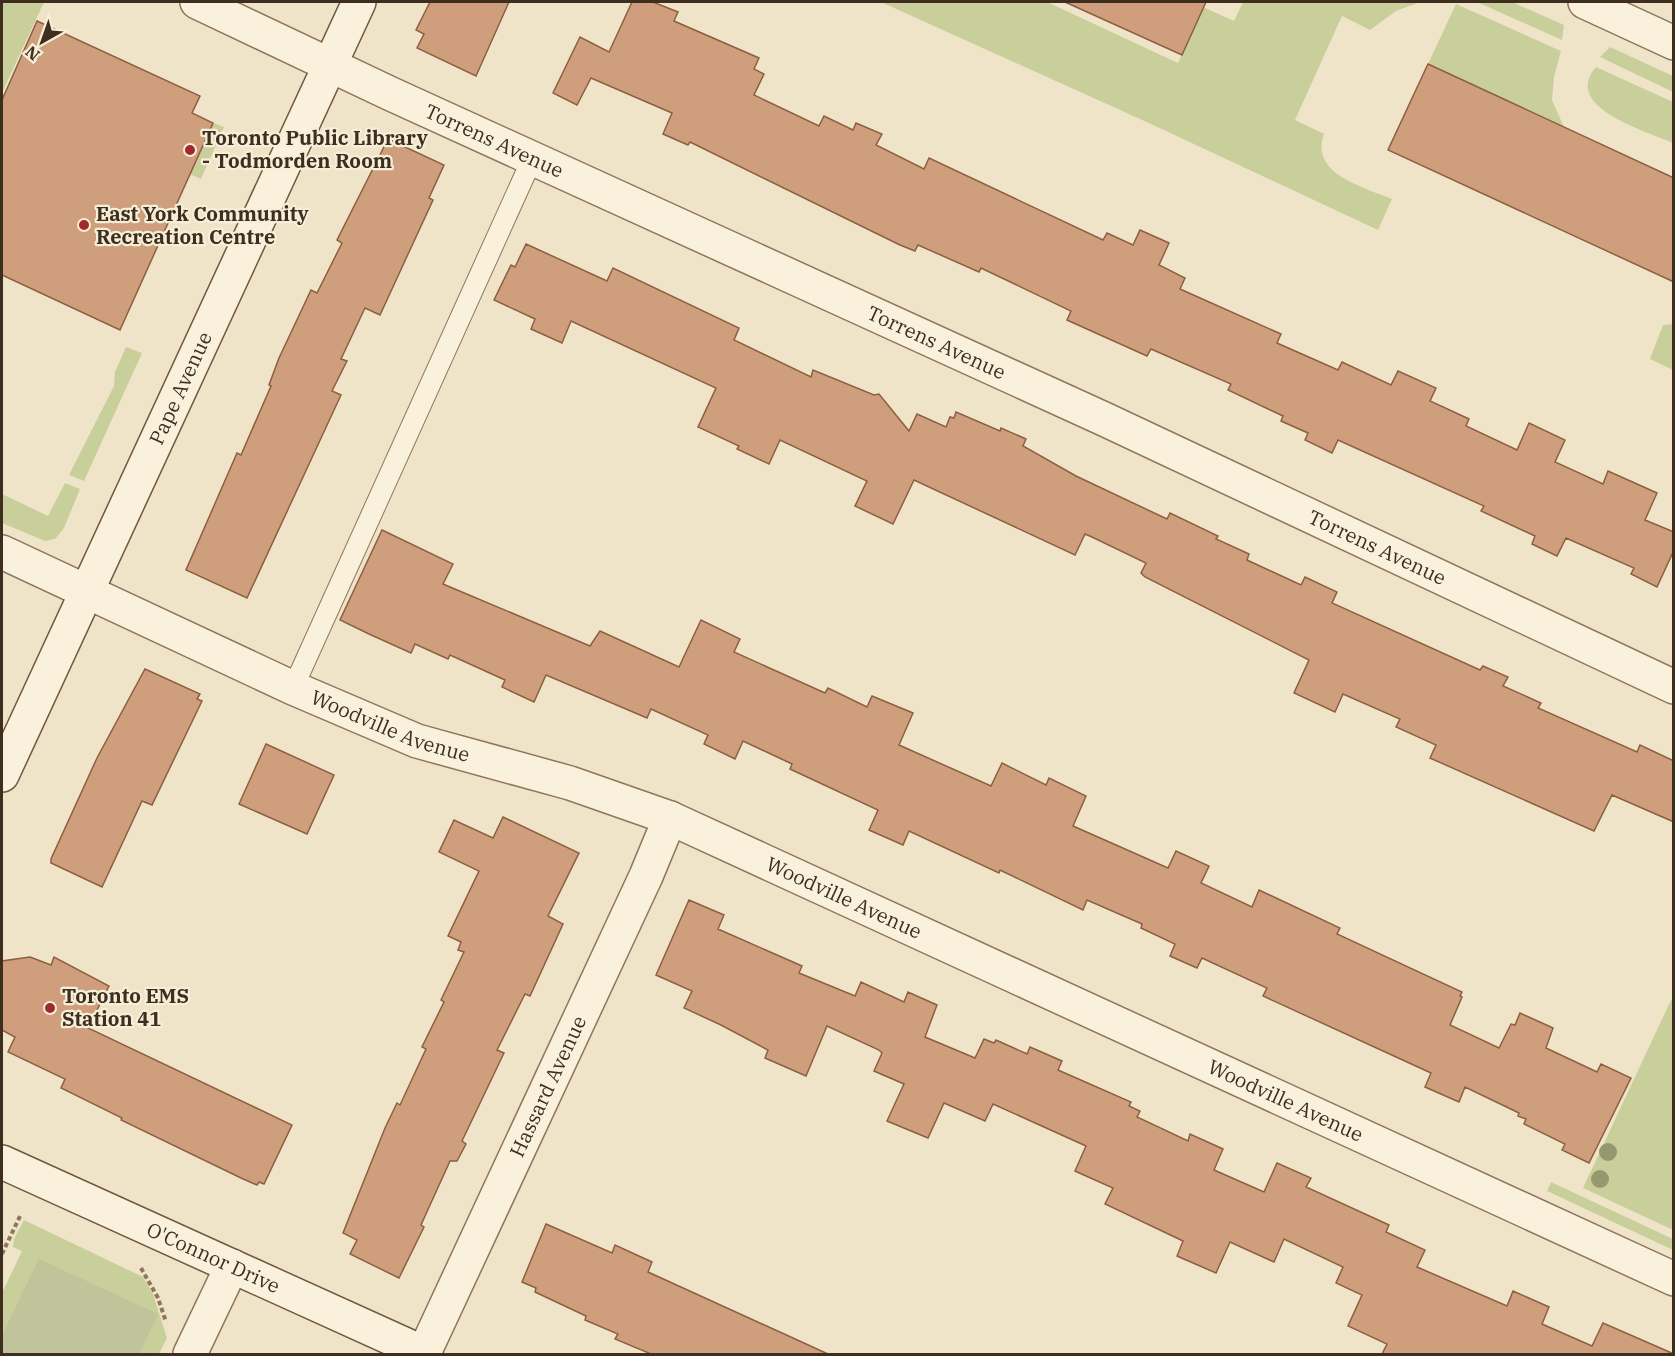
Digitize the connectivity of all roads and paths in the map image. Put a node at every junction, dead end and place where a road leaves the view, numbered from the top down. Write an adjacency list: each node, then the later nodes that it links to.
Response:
1 (197, 2): 5 (street, Torrens Avenue)
2 (359, 2): 5 (street, Pape Avenue)
3 (1585, 2): 4 (street)
4 (1674, 44)
5 (331, 64): 6 (street, Torrens Avenue); 8 (street, Pape Avenue)
6 (532, 158): 9 (street, Torrens Avenue); 10 (lane)
7 (2, 552): 8 (street, Woodville Avenue)
8 (85, 591): 10 (street, Woodville Avenue); 11 (street, Pape Avenue)
9 (1674, 687)
10 (293, 688): 12 (street, Woodville Avenue)
11 (2, 775)
12 (670, 818): 18 (street, Woodville Avenue); 21 (street, Hassard Avenue)
13 (2, 1162): 16 (street, O'Connor Drive)
14 (21, 1214): 15 (path)
15 (2, 1254)
16 (232, 1266): 20 (street); 21 (street, O'Connor Drive)
17 (141, 1268): 19 (path)
18 (1674, 1279)
19 (168, 1331)
20 (190, 1354)
21 (425, 1354)

